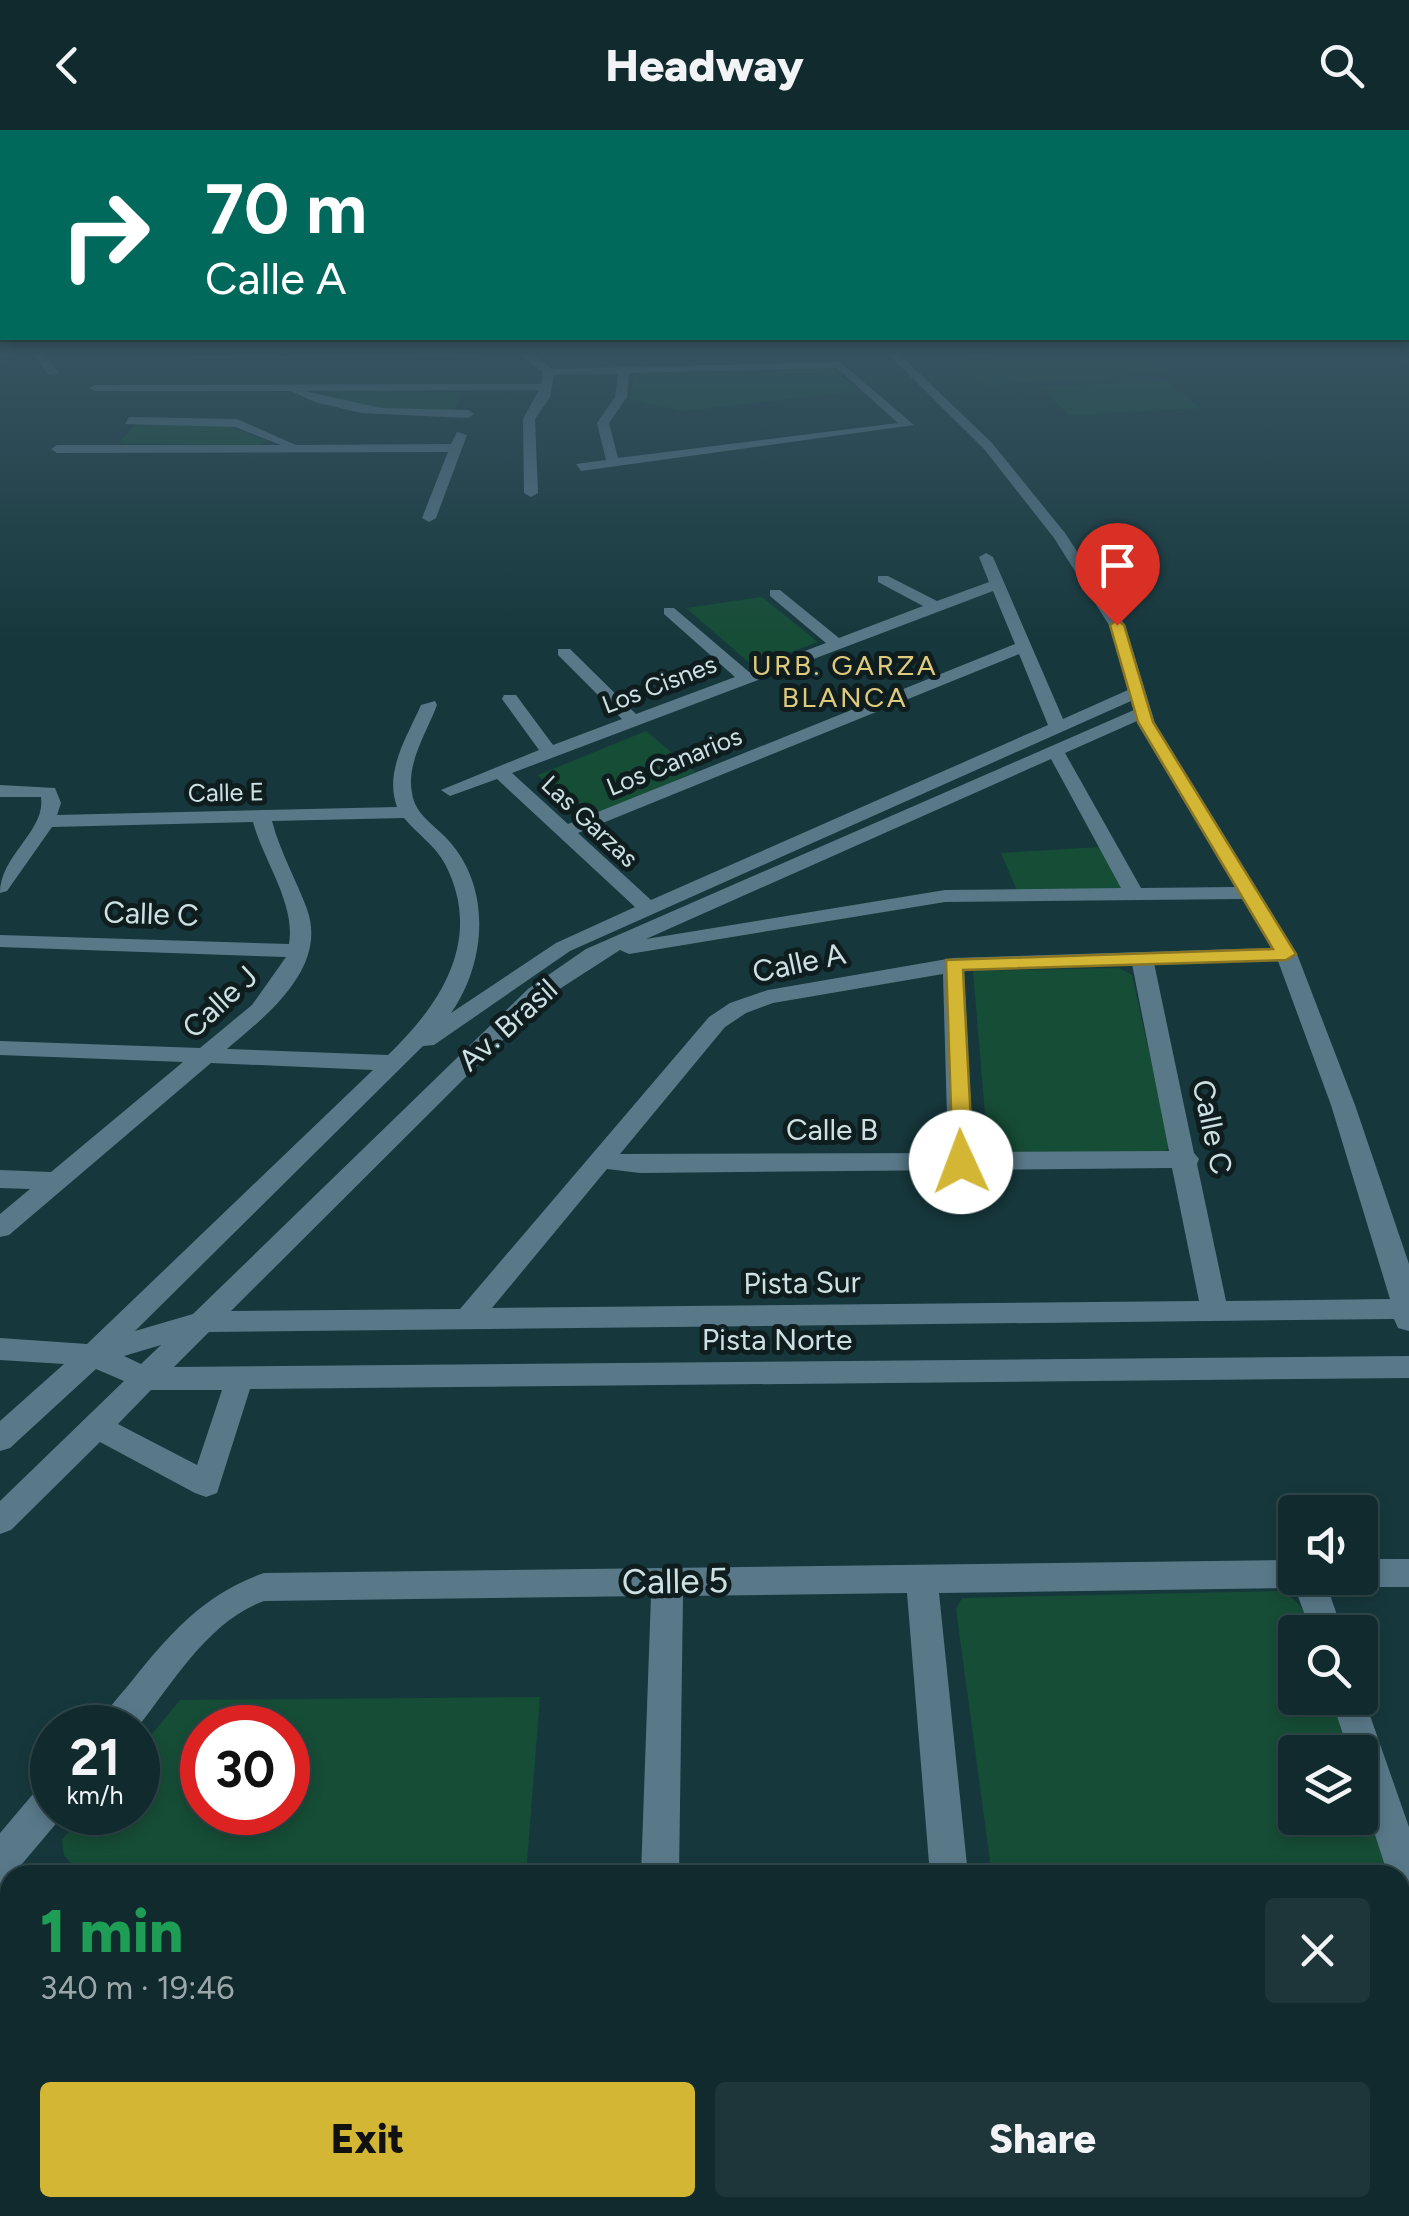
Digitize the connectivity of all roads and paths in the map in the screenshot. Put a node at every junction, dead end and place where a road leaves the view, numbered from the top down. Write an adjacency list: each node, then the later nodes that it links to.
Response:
1 (403, 448): 8 (street)
2 (456, 448): 13 (street)
3 (530, 448): 12 (street)
4 (610, 448): 10 (street)
5 (727, 448): 10 (street)
6 (990, 448): 25 (street)
7 (57, 449): 9 (street)
8 (304, 449): 9 (street)
9 (108, 450)
10 (614, 463): 11 (street)
11 (581, 467)
12 (532, 493)
13 (429, 518)
14 (986, 557): 16 (street)
15 (883, 579): 18 (street)
16 (997, 584): 18 (street, Los Cisnes); 21 (street)
17 (775, 593): 20 (street)
18 (936, 607): 20 (street, Los Cisnes)
19 (670, 611): 23 (street)
20 (836, 644): 23 (street, Los Cisnes)
21 (1024, 646): 28 (street); 37 (street, Los Canarios)
22 (564, 652): 27 (street)
23 (746, 678): 27 (street, Los Cisnes)
24 (510, 699): 30 (street)
25 (1138, 703): 28 (street, Av. Brasil); 29 (street, Av. Brasil); 40 (street)
26 (429, 705): 34 (street)
27 (632, 721): 30 (street, Los Cisnes)
28 (1058, 727): 42 (street, Av. Brasil)
29 (1055, 751): 41 (street); 45 (street, Av. Brasil)
30 (550, 752): 31 (street, Los Cisnes)
31 (499, 771): 32 (street, Los Cisnes); 37 (street, Las Garzas)
32 (450, 790)
33 (0, 791): 36 (street)
34 (408, 812): 35 (street, Calle E); 51 (street)
35 (261, 816): 36 (street, Calle E); 44 (street)
36 (46, 821): 38 (street)
37 (565, 832): 42 (street, Las Garzas)
38 (7, 868): 39 (street)
39 (0, 887)
40 (1250, 893): 41 (street); 46 (street)
41 (1134, 894): 45 (street)
42 (647, 908): 51 (street, Av. Brasil)
43 (0, 942): 44 (street, Calle C)
44 (300, 951): 50 (street, Calle J)
45 (594, 954): 61 (street, Av. Brasil)
46 (1286, 954): 47 (street, Calle A); 59 (street)
47 (1142, 958): 48 (street, Calle A); 52 (street, Calle C)
48 (953, 964): 53 (street, Calle A); 54 (street)
49 (0, 1048): 50 (street)
50 (206, 1056): 51 (street); 56 (street, Calle J)
51 (394, 1063): 63 (street)
52 (1187, 1159): 54 (street, Calle B); 58 (street, Calle C)
53 (597, 1160): 54 (street, Calle B); 60 (street, Calle A)
54 (961, 1162)
55 (0, 1178): 56 (street)
56 (58, 1181): 57 (street, Calle J)
57 (0, 1228)
58 (1214, 1310): 59 (street, Pista Sur); 60 (street, Pista Sur)
59 (1407, 1316)
60 (466, 1321): 61 (street, Pista Sur)
61 (201, 1322): 63 (street); 66 (street, Av. Brasil)
62 (0, 1349): 63 (street)
63 (93, 1355): 66 (street); 68 (street)
64 (1409, 1367): 65 (street, Pista Norte)
65 (240, 1377): 66 (street, Pista Norte); 67 (street)
66 (146, 1379): 67 (street, Av. Brasil)
67 (96, 1426): 69 (street, Av. Brasil)
68 (0, 1439)
69 (0, 1521)
70 (1378, 1573): 71 (street)
71 (1409, 1573)
72 (1278, 1574): 73 (street, Calle 5)
73 (922, 1579): 74 (street, Calle 5); 80 (street)
74 (666, 1581): 75 (street, Calle 5); 79 (street)
75 (135, 1705)
76 (1354, 1715): 81 (street)
77 (30, 1826): 78 (street)
78 (0, 1861)
79 (660, 1865)
80 (948, 1865)
81 (1403, 1865)

